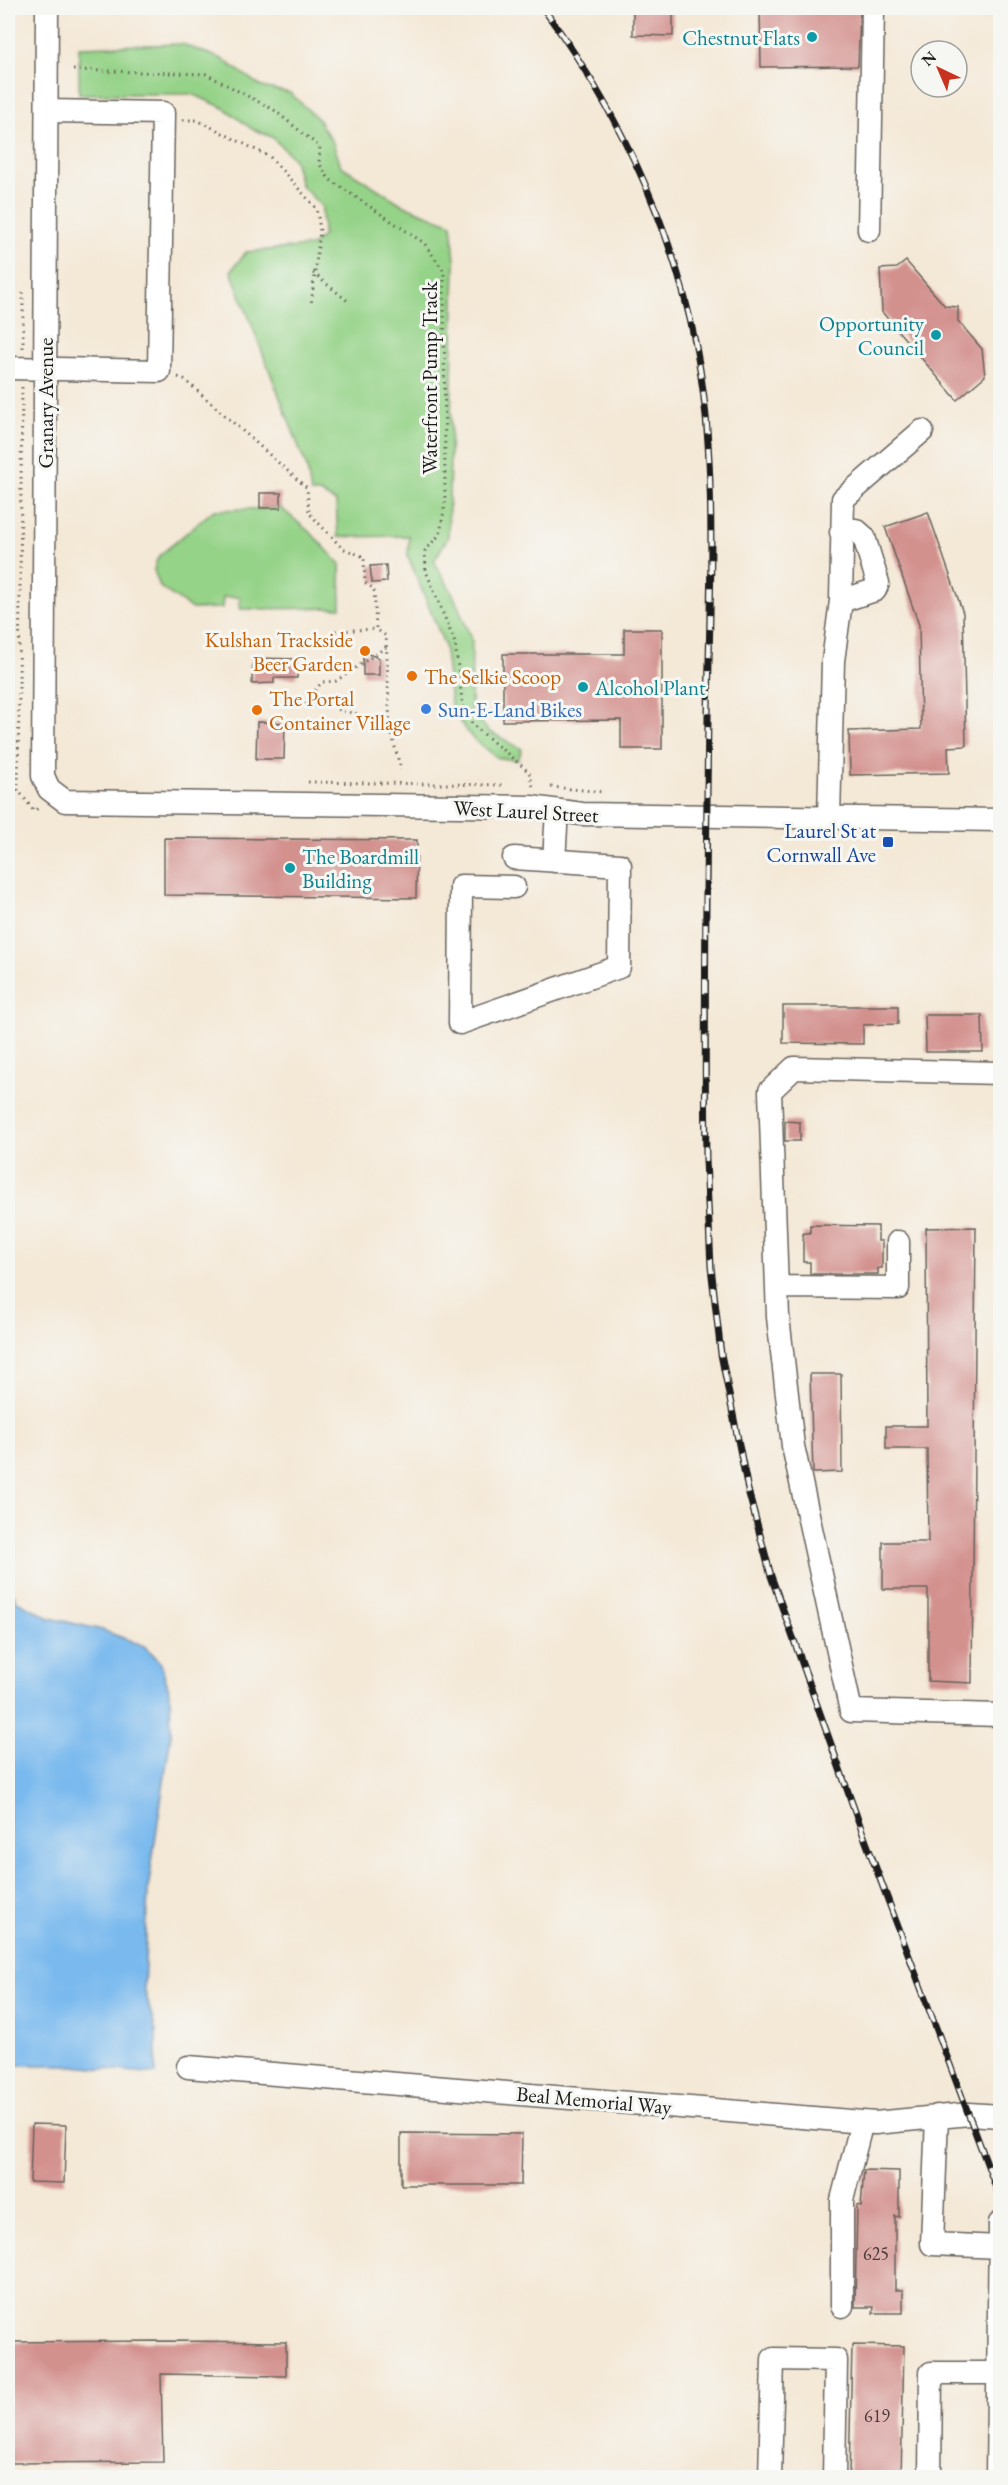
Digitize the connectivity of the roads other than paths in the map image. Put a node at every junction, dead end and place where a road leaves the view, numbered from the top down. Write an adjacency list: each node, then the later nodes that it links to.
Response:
1 (47, 8): 3 (street, Granary Avenue)
2 (873, 8): 4 (street)
3 (47, 111): 6 (street, Granary Avenue); 6 (street)
4 (869, 230)
5 (15, 368): 6 (street)
6 (45, 368): 10 (street, Granary Avenue)
7 (922, 431): 8 (street)
8 (841, 532): 9 (street); 9 (street)
9 (841, 601): 12 (street)
10 (54, 795): 11 (street, West Laurel Street)
11 (557, 811): 12 (street, West Laurel Street); 15 (street)
12 (829, 818): 13 (street, West Laurel Street)
13 (1000, 820)
14 (514, 858): 15 (street)
15 (554, 861): 16 (street)
16 (514, 887)
17 (1000, 1073): 19 (street)
18 (898, 1242): 19 (street)
19 (777, 1287): 20 (street)
20 (1000, 1715)
21 (188, 2067): 24 (street, Beal Memorial Way)
22 (1000, 2115): 23 (street, Beal Memorial Way)
23 (937, 2116): 24 (street, Beal Memorial Way); 26 (street)
24 (868, 2122): 28 (street)
25 (1000, 2223): 26 (street)
26 (1000, 2247): 27 (street)
27 (1000, 2265): 29 (street)
28 (842, 2306)
29 (999, 2373): 32 (street); 33 (street)
30 (770, 2478): 31 (street)
31 (834, 2478)
32 (930, 2478)
33 (997, 2478)

